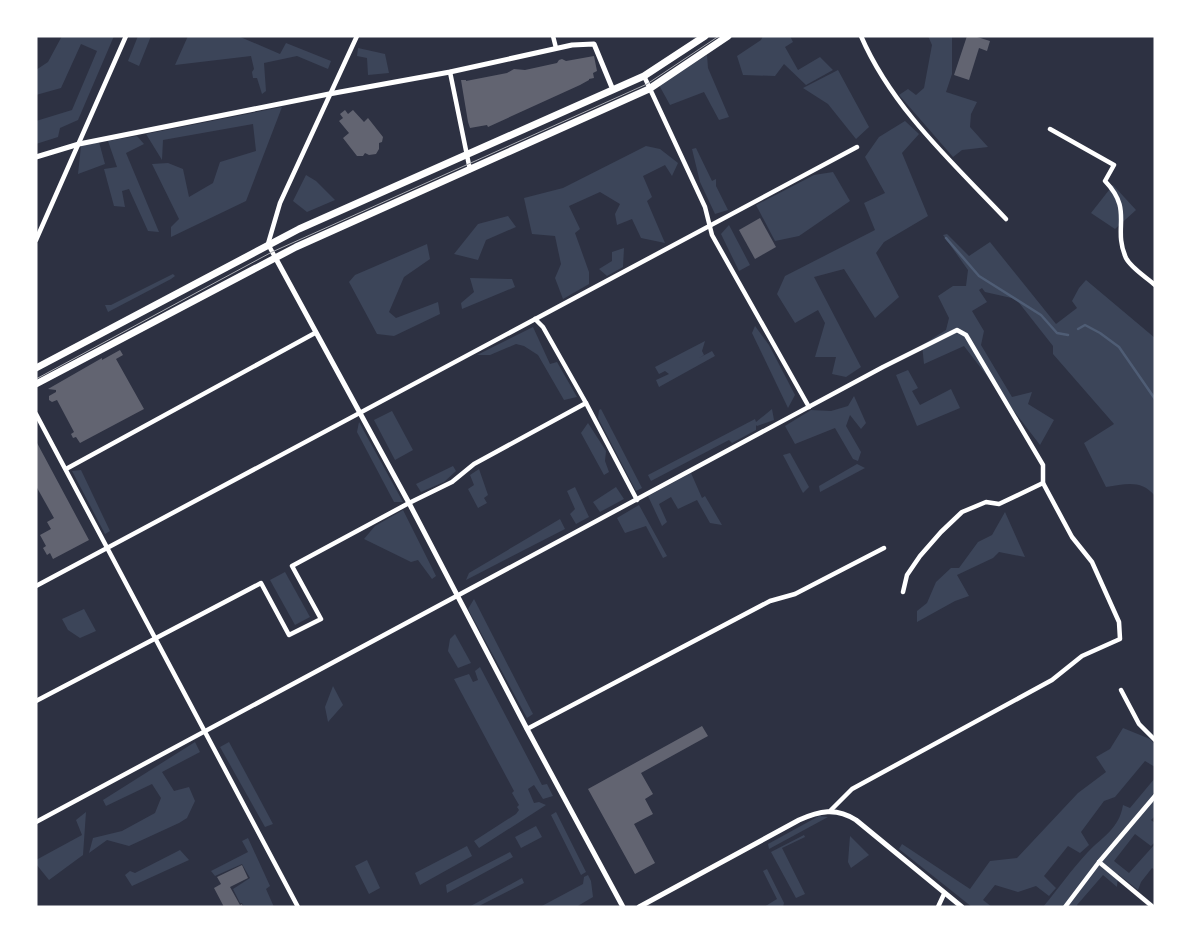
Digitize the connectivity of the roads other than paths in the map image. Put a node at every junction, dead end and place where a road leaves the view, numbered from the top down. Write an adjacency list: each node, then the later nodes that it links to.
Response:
1 (126, 36): 14 (street)
2 (357, 36): 12 (street)
3 (553, 36): 7 (street)
4 (705, 36): 9 (main road)
5 (728, 36): 10 (main road)
6 (861, 36): 19 (street)
7 (556, 48): 8 (street); 11 (street)
8 (450, 72): 12 (street); 16 (street)
9 (644, 76): 10 (street); 11 (main road)
10 (649, 89): 18 (main road); 20 (street)
11 (613, 90): 16 (main road)
12 (329, 94): 14 (street); 22 (street)
13 (1050, 129): 24 (street)
14 (79, 144): 17 (street); 21 (street)
15 (857, 147): 20 (street)
16 (467, 156): 18 (street); 22 (main road)
17 (36, 158)
18 (470, 170): 23 (main road)
19 (1006, 219)
20 (710, 227): 25 (street); 30 (street)
21 (36, 240)
22 (268, 244): 23 (street); 27 (main road)
23 (275, 257): 26 (street); 28 (main road)
24 (1155, 285)
25 (535, 319): 29 (street); 31 (street)
26 (315, 333): 31 (street); 33 (street)
27 (36, 368)
28 (36, 384)
29 (586, 403): 35 (street); 36 (street)
30 (809, 407): 34 (street); 35 (street)
31 (359, 413): 36 (street); 38 (street)
32 (36, 414): 33 (street)
33 (66, 469): 38 (street)
34 (1043, 483): 40 (street); 49 (street)
35 (637, 500): 41 (street)
36 (409, 503): 41 (street); 42 (street)
37 (884, 548): 45 (street)
38 (108, 549): 39 (street); 42 (street)
39 (36, 586)
40 (903, 592)
41 (457, 596): 45 (street); 46 (street)
42 (156, 638): 44 (street); 46 (street)
43 (1121, 690): 47 (street)
44 (36, 700)
45 (528, 730): 54 (street)
46 (204, 732): 50 (street); 53 (street)
47 (1155, 740)
48 (1155, 796): 51 (street)
49 (831, 810): 52 (street); 55 (street)
50 (36, 822)
51 (1099, 862): 58 (street); 59 (street)
52 (944, 894): 56 (street); 57 (street)
53 (298, 907)
54 (623, 907)
55 (639, 907)
56 (938, 907)
57 (962, 907)
58 (1065, 907)
59 (1154, 907)

